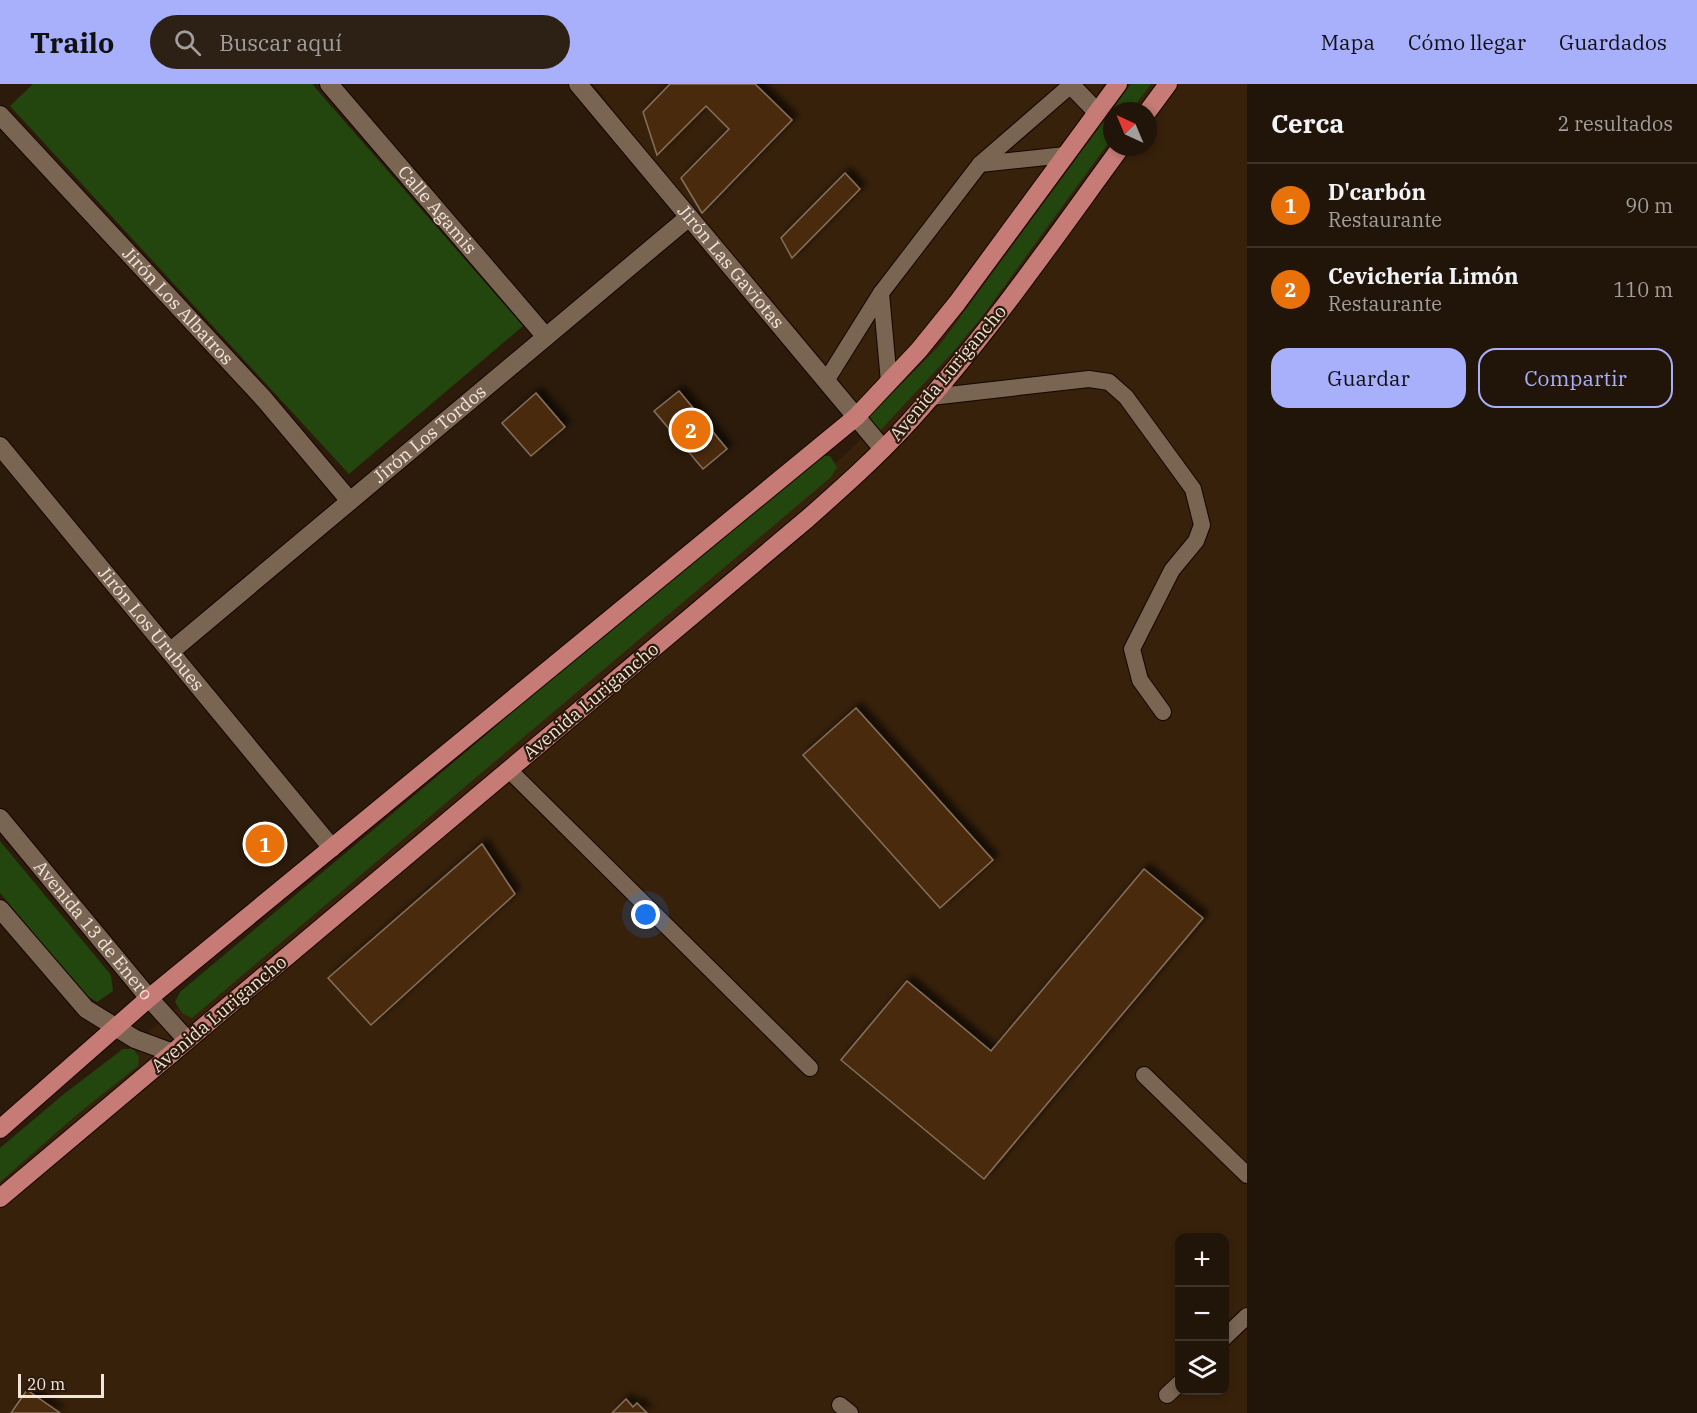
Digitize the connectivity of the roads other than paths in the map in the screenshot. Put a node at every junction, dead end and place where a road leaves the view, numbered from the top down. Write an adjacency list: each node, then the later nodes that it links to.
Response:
1 (329, 84): 14 (street, Calle Agamis)
2 (578, 84): 12 (street, Jirón Las Gaviotas)
3 (1118, 84): 7 (main road, Avenida Lurigancho)
4 (1168, 84): 6 (main road)
5 (1071, 85): 7 (street); 11 (lane)
6 (1155, 102)
7 (1097, 112): 9 (main road, Avenida Lurigancho)
8 (0, 115): 21 (street, Jirón Los Albatros)
9 (1065, 155): 11 (lane); 16 (main road, Avenida Lurigancho)
10 (1114, 156): 17 (main road, Avenida Lurigancho)
11 (980, 164): 13 (lane)
12 (689, 217): 14 (street, Jirón Los Tordos); 15 (street, Jirón Las Gaviotas)
13 (880, 293): 15 (lane); 16 (lane)
14 (546, 337): 21 (street, Jirón Los Tordos)
15 (826, 381): 18 (street, Jirón Las Gaviotas)
16 (889, 382): 18 (main road, Avenida Lurigancho)
17 (931, 397): 20 (main road, Avenida Lurigancho); 23 (lane)
18 (856, 417): 20 (street, Jirón Las Gaviotas); 26 (main road, Avenida Lurigancho)
19 (0, 446): 22 (street, Jirón Los Urubues)
20 (883, 449): 24 (main road, Avenida Lurigancho)
21 (350, 501): 22 (street, Jirón Los Tordos)
22 (170, 652): 26 (street, Jirón Los Urubues)
23 (1163, 712)
24 (509, 770): 30 (main road, Avenida Lurigancho); 32 (lane)
25 (0, 818): 28 (street, Avenida 13 de Enero)
26 (332, 848): 28 (main road, Avenida Lurigancho)
27 (0, 909): 29 (street)
28 (149, 998): 29 (main road, Avenida Lurigancho); 30 (street, Avenida 13 de Enero)
29 (114, 1028): 31 (street); 34 (main road, Avenida Lurigancho)
30 (188, 1040): 31 (main road, Avenida Lurigancho)
31 (173, 1053): 36 (main road, Avenida Lurigancho)
32 (810, 1068)
33 (1144, 1075): 35 (lane)
34 (0, 1129)
35 (1247, 1175)
36 (0, 1198)
37 (1247, 1316): 38 (lane)
38 (1229, 1333)
39 (1175, 1387): 40 (lane)
40 (1167, 1395)

